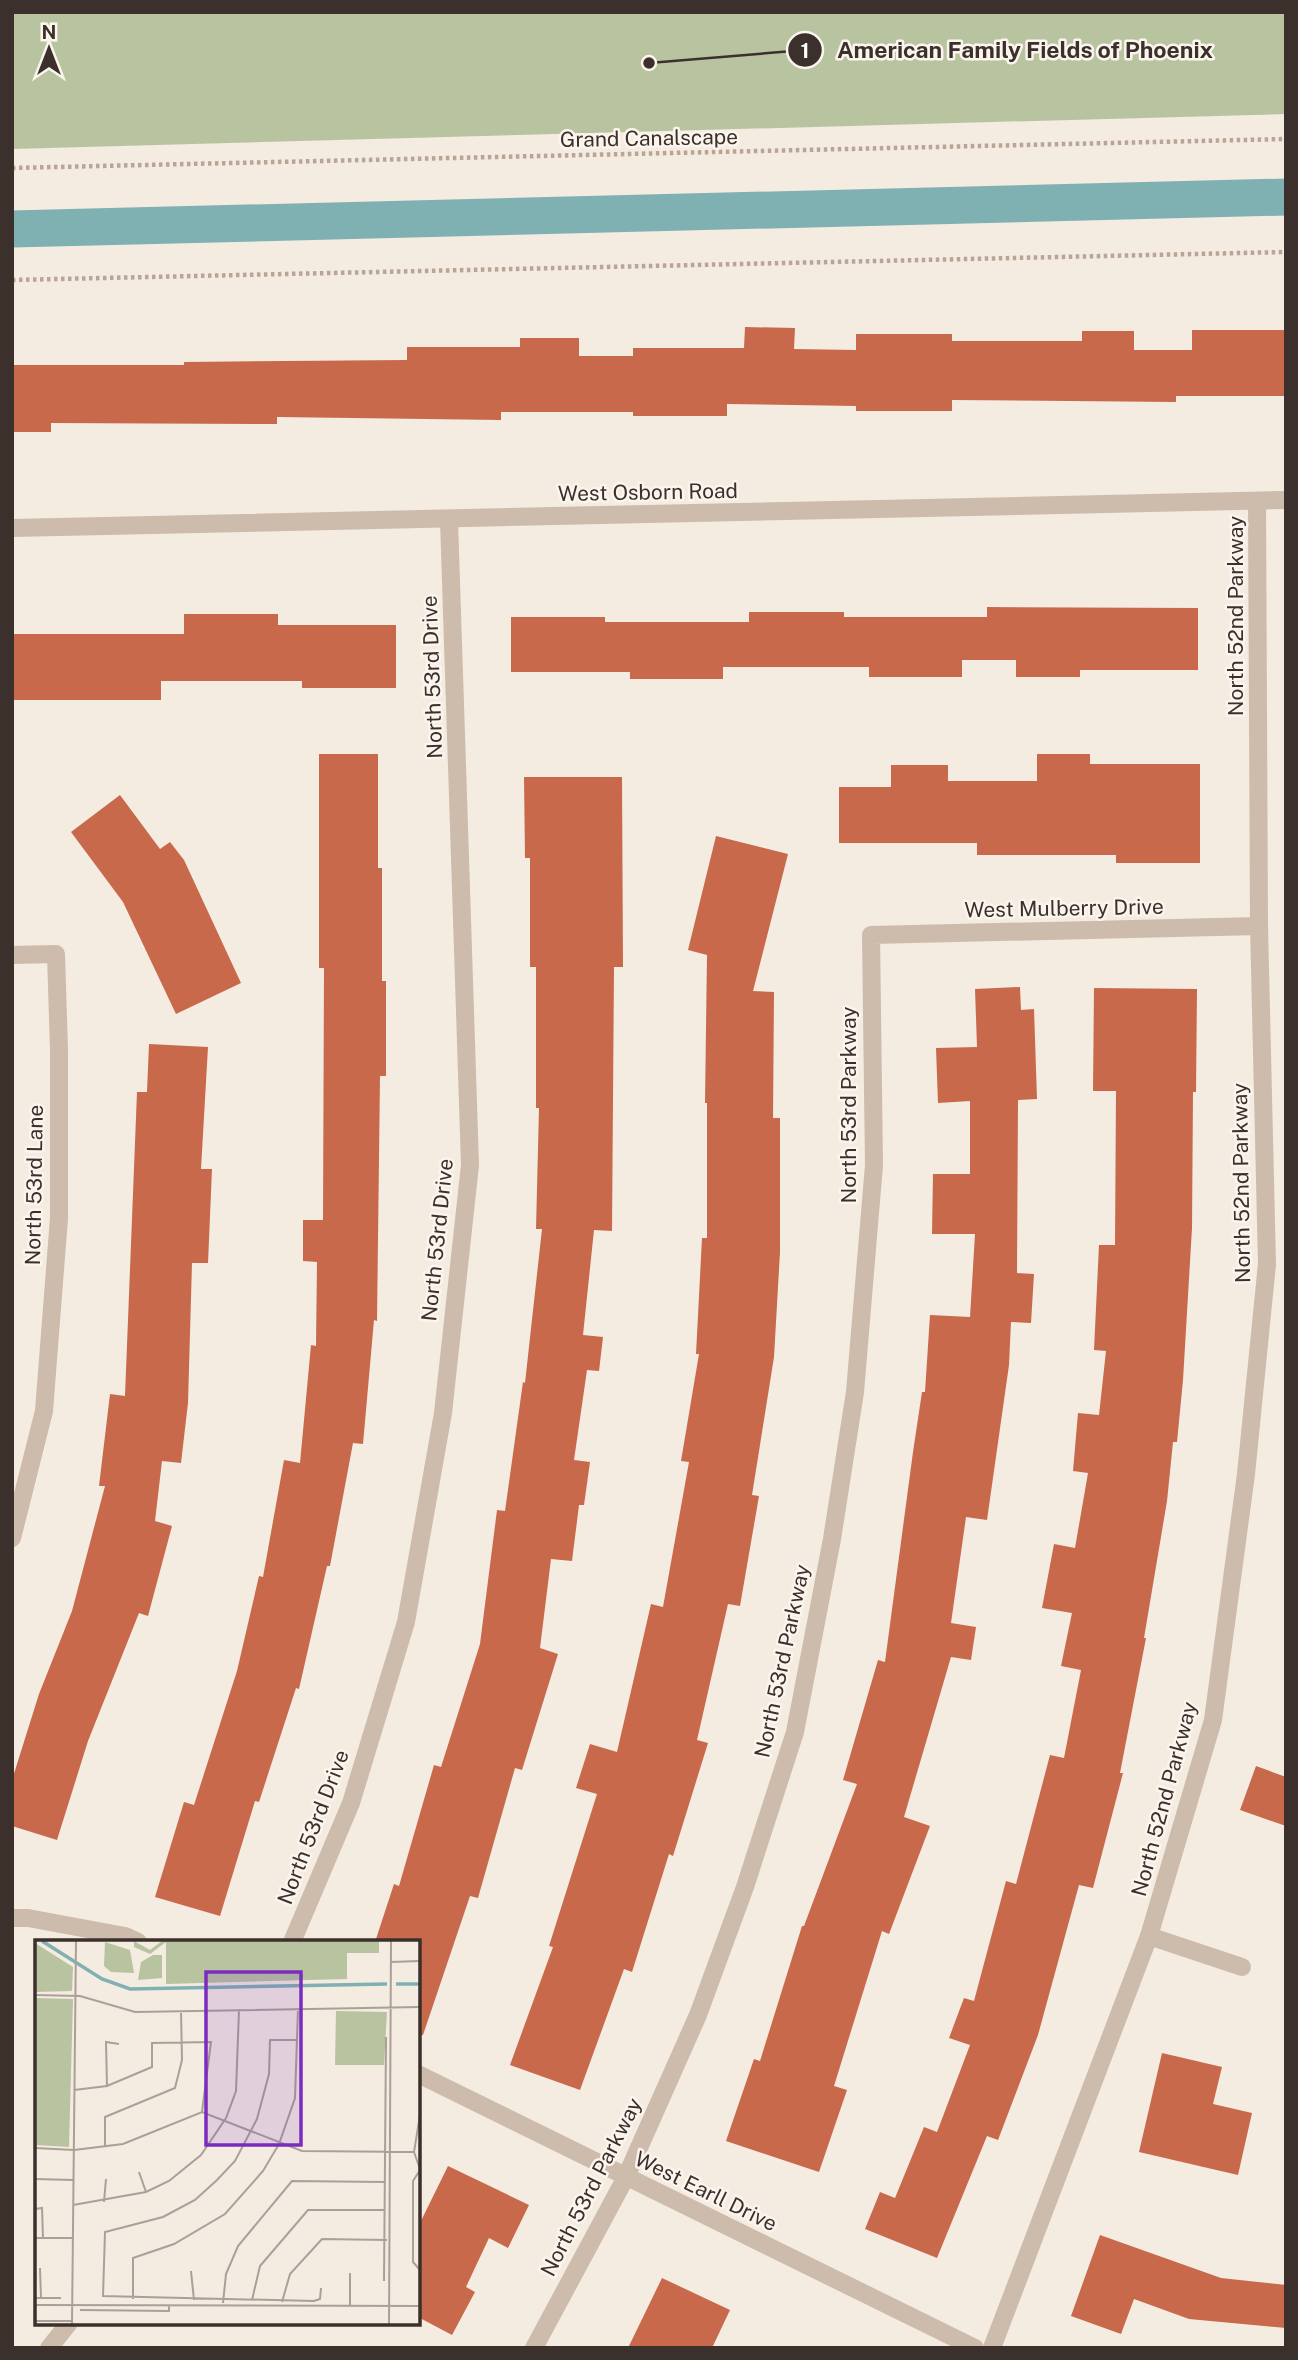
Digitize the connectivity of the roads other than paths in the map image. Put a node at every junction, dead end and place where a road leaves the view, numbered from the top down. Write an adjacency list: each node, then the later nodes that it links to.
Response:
1 (1286, 500): 2 (street, West Osborn Road)
2 (1257, 501): 3 (street, West Osborn Road); 5 (street, North 52nd Parkway)
3 (449, 520): 4 (street, West Osborn Road); 12 (street, North 53rd Drive)
4 (12, 528)
5 (1259, 926): 6 (street, West Mulberry Drive); 10 (street, North 52nd Parkway)
6 (871, 935): 15 (street, North 53rd Parkway)
7 (12, 954): 8 (street, North 53rd Lane)
8 (12, 1538)
9 (12, 1918): 11 (street)
10 (1149, 1936): 13 (street); 20 (street, North 52nd Parkway)
11 (134, 1940)
12 (293, 1940)
13 (1242, 1967)
14 (420, 2075): 15 (street, West Earll Drive)
15 (626, 2178): 18 (street, North 53rd Parkway); 19 (street, West Earll Drive)
16 (67, 2325): 17 (street)
17 (49, 2348)
18 (534, 2348)
19 (975, 2348)
20 (992, 2348)

